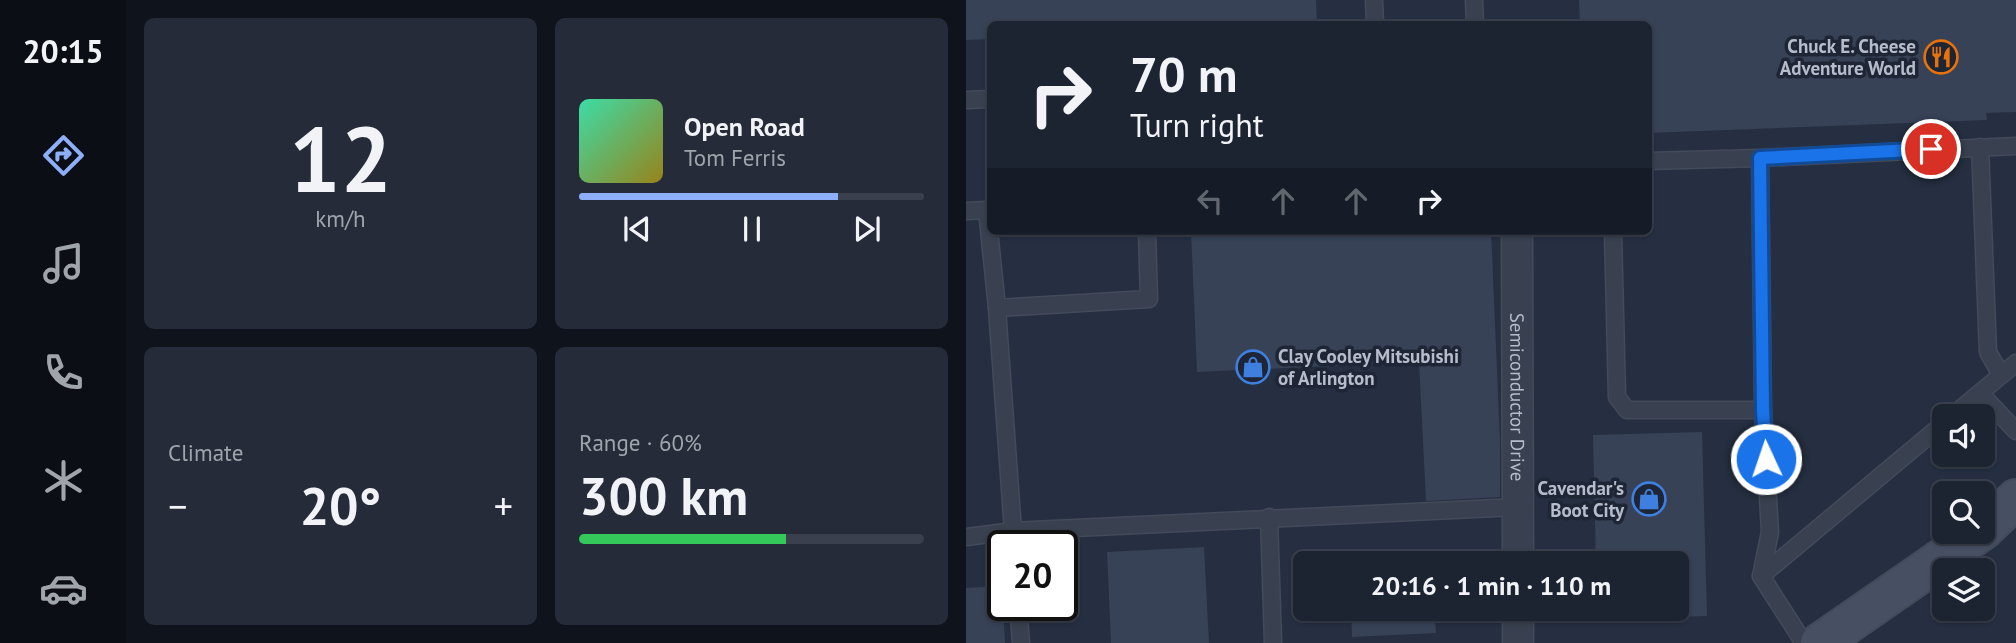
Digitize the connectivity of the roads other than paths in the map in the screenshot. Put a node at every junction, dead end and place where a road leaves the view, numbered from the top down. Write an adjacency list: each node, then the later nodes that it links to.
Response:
1 (1374, 0): 3 (lane)
2 (1474, 0): 4 (lane)
3 (1376, 21)
4 (1475, 21)
5 (987, 99): 6 (lane)
6 (966, 100)
7 (2016, 146): 8 (lane)
8 (1980, 147): 9 (lane); 19 (lane)
9 (1760, 158): 10 (lane); 22 (lane)
10 (1652, 161)
11 (987, 210): 12 (lane)
12 (966, 211)
13 (990, 235): 17 (lane)
14 (1147, 235): 17 (lane)
15 (1517, 235): 26 (street, Semiconductor Drive)
16 (1613, 235): 22 (lane)
17 (997, 308): 29 (lane)
18 (2016, 363): 19 (lane)
19 (2001, 375): 20 (lane)
20 (1980, 393): 21 (lane); 23 (lane)
21 (1967, 404)
22 (1763, 410): 35 (lane)
23 (2016, 431)
24 (1932, 433): 35 (lane)
25 (2016, 499): 28 (main road)
26 (1517, 507): 27 (lane); 34 (street, Semiconductor Drive)
27 (1269, 517): 30 (lane); 39 (lane)
28 (1995, 518)
29 (1012, 530)
30 (1078, 533)
31 (966, 537): 32 (lane)
32 (987, 537)
33 (1962, 544): 42 (main road)
34 (1518, 551)
35 (1760, 576): 41 (lane)
36 (1019, 621): 38 (lane)
37 (1518, 621): 40 (street)
38 (1021, 643)
39 (1273, 643)
40 (1518, 643)
41 (1804, 643)
42 (1820, 643)

